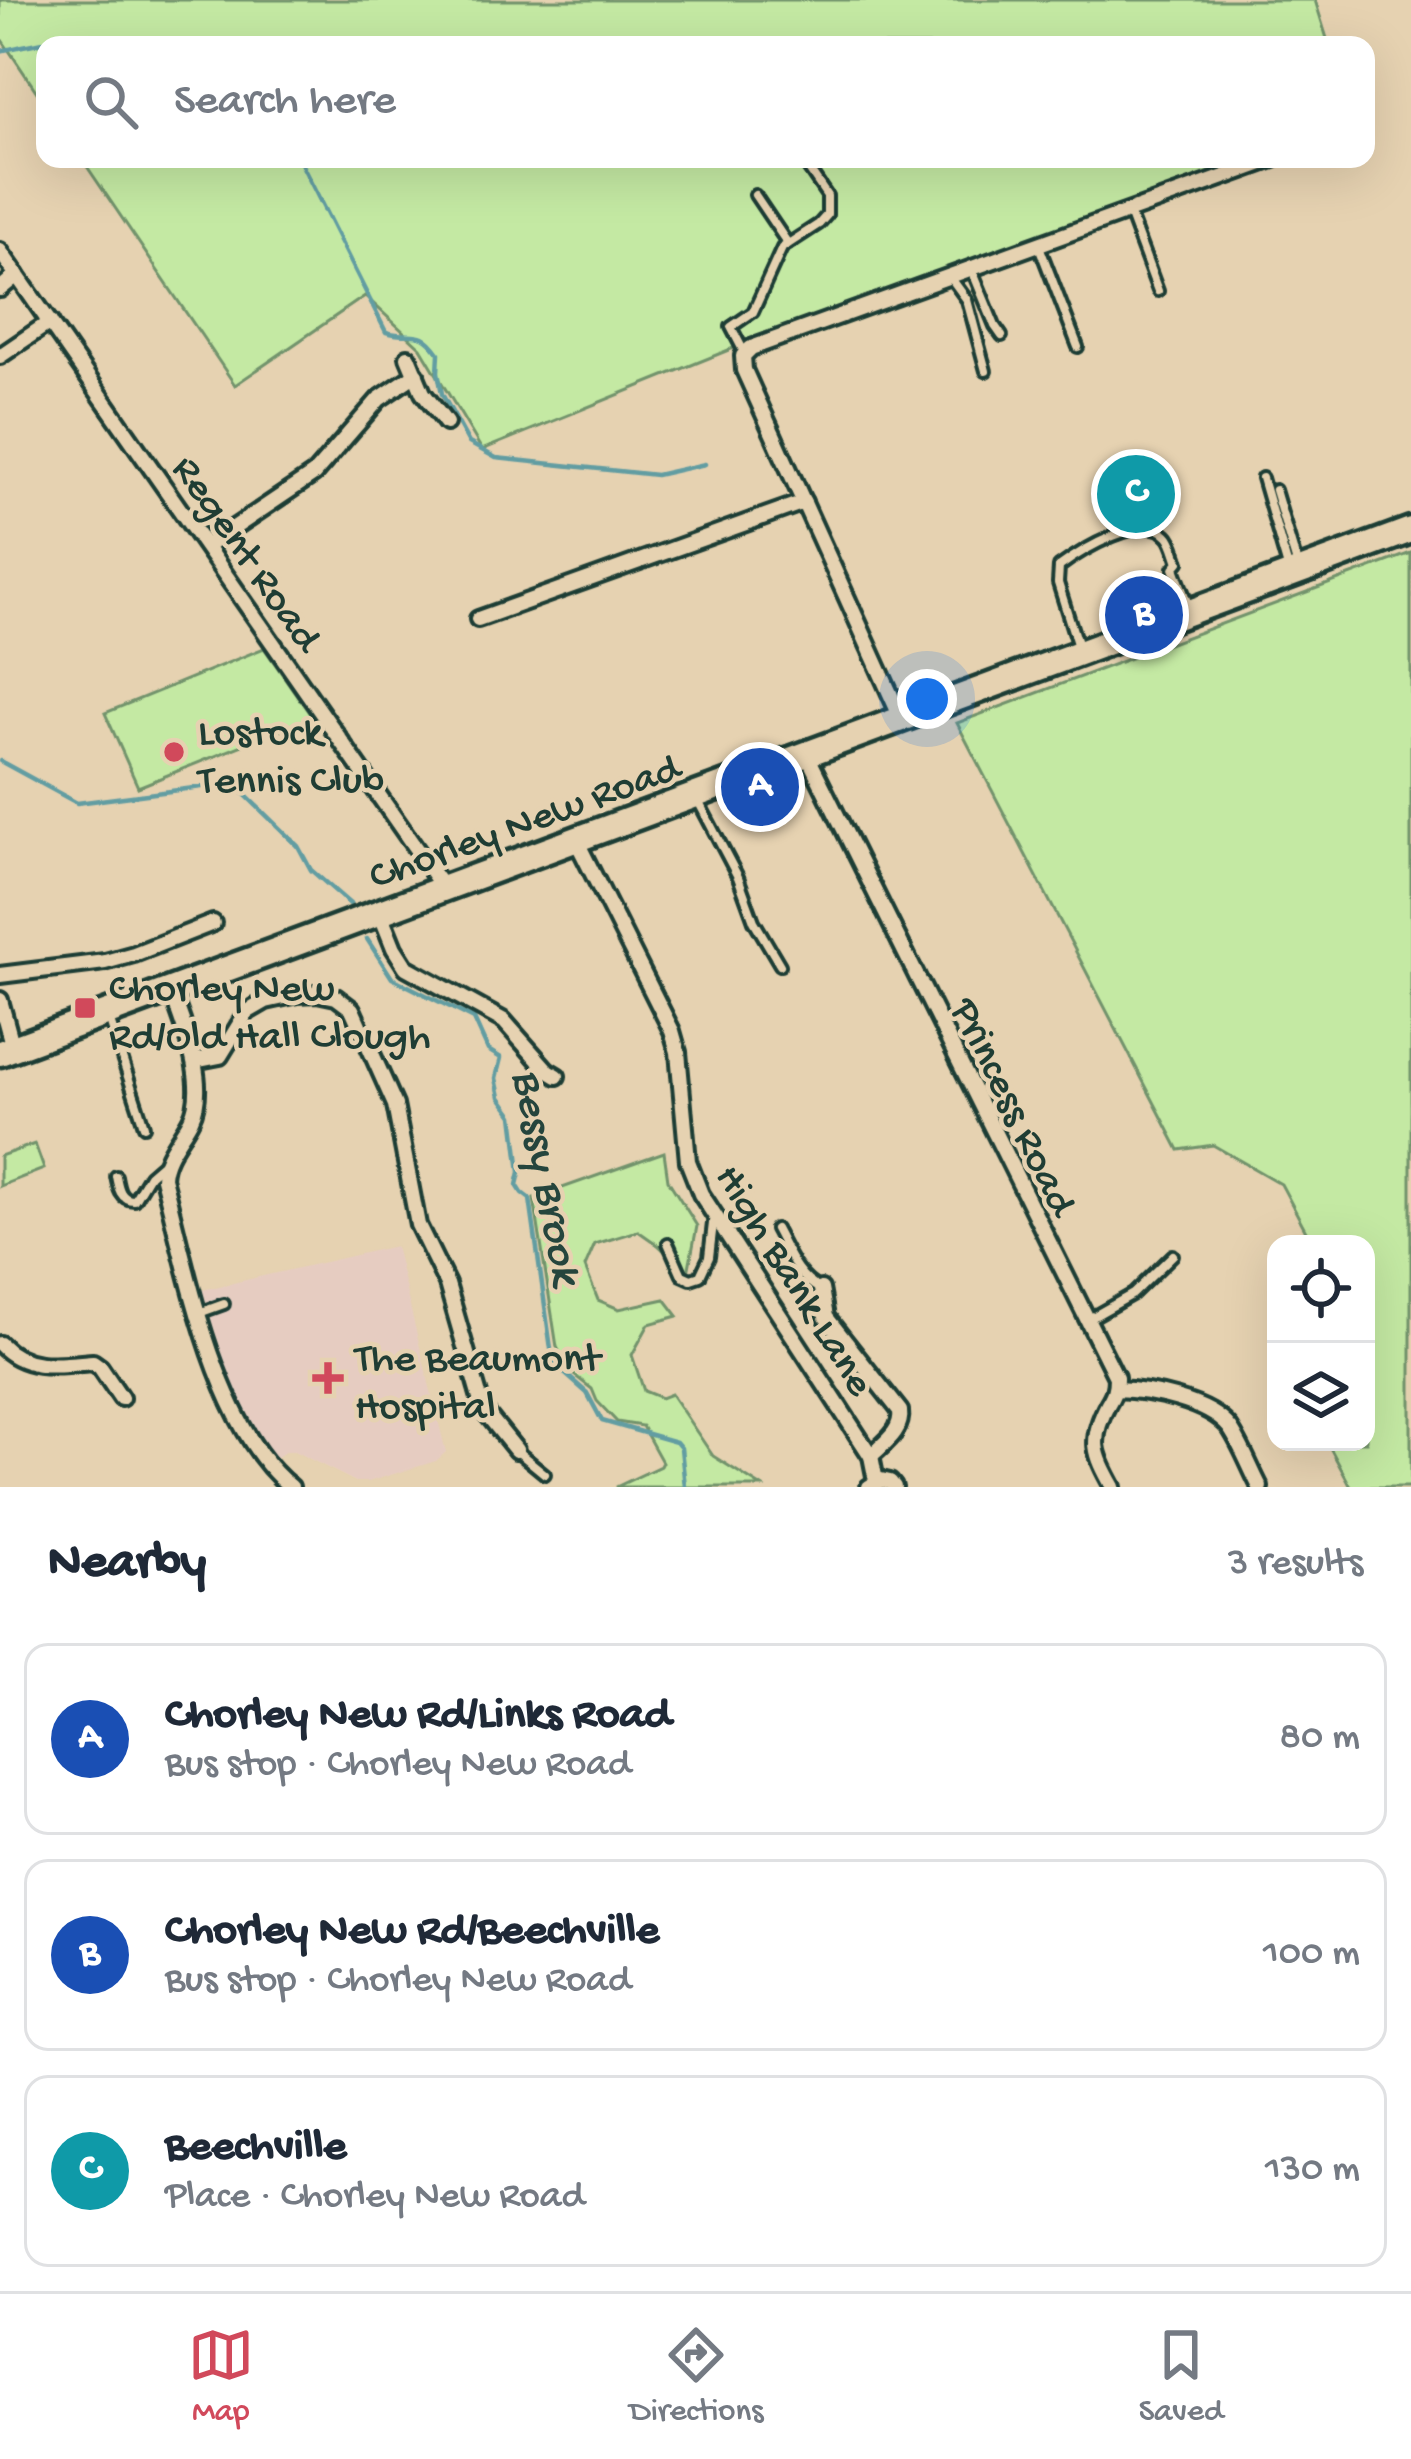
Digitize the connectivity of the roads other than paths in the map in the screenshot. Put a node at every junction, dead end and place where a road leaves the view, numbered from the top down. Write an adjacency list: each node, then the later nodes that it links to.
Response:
1 (808, 168): 5 (lane)
2 (1250, 168): 4 (street)
3 (755, 195): 5 (lane)
4 (1129, 213): 6 (street); 12 (lane)
5 (788, 244): 16 (lane)
6 (1039, 244): 8 (street); 15 (lane)
7 (0, 251): 9 (street, Regent Road)
8 (971, 268): 10 (street); 14 (lane)
9 (17, 275): 11 (street); 13 (street, Regent Road)
10 (950, 276): 16 (street); 19 (lane)
11 (0, 289)
12 (1158, 291)
13 (50, 322): 17 (street); 28 (street, Regent Road)
14 (1002, 336)
15 (1078, 347)
16 (744, 354): 26 (street)
17 (0, 356)
18 (408, 357): 20 (street)
19 (986, 371)
20 (416, 374): 21 (street); 23 (street)
21 (446, 424)
22 (311, 446): 23 (street)
23 (326, 459): 28 (street)
24 (1262, 478): 29 (lane)
25 (1275, 490): 29 (lane)
26 (804, 502): 31 (street); 33 (street)
27 (1411, 530): 29 (highway, Chorley New Road)
28 (207, 546): 37 (street, Regent Road)
29 (1295, 573): 30 (highway, Chorley New Road)
30 (1191, 611): 32 (highway, Chorley New Road); 32 (lane)
31 (478, 620)
32 (1080, 652): 33 (highway, Chorley New Road)
33 (902, 720): 34 (highway, Chorley New Road)
34 (807, 755): 35 (highway, Chorley New Road); 58 (street, Princess Road)
35 (695, 796): 36 (highway, Chorley New Road); 40 (lane)
36 (576, 840): 37 (highway, Chorley New Road); 51 (street, High Bank Lane)
37 (444, 889): 38 (highway, Chorley New Road)
38 (380, 913): 42 (highway, Chorley New Road); 47 (street)
39 (201, 922): 41 (street)
40 (780, 965)
41 (0, 975)
42 (171, 990): 44 (highway, Chorley New Road); 46 (street)
43 (0, 1000): 45 (street)
44 (108, 1013): 45 (highway, Chorley New Road); 48 (lane)
45 (7, 1050)
46 (194, 1061): 49 (street); 62 (street)
47 (560, 1077)
48 (144, 1126)
49 (165, 1162): 50 (lane); 57 (street)
50 (116, 1176)
51 (714, 1213): 53 (lane); 63 (street, High Bank Lane)
52 (775, 1229): 55 (lane)
53 (668, 1243)
54 (1173, 1255): 58 (lane)
55 (821, 1289): 63 (street)
56 (224, 1304): 57 (lane)
57 (199, 1312): 66 (street)
58 (1087, 1320): 60 (street, Princess Road)
59 (0, 1344): 61 (street)
60 (1116, 1389): 68 (street); 69 (street)
61 (121, 1398)
62 (516, 1450): 64 (lane)
63 (871, 1456): 65 (street, High Bank Lane)
64 (545, 1474)
65 (873, 1484): 67 (street, High Bank Lane)
66 (291, 1487)
67 (894, 1487)
68 (1113, 1487)
69 (1260, 1487)

